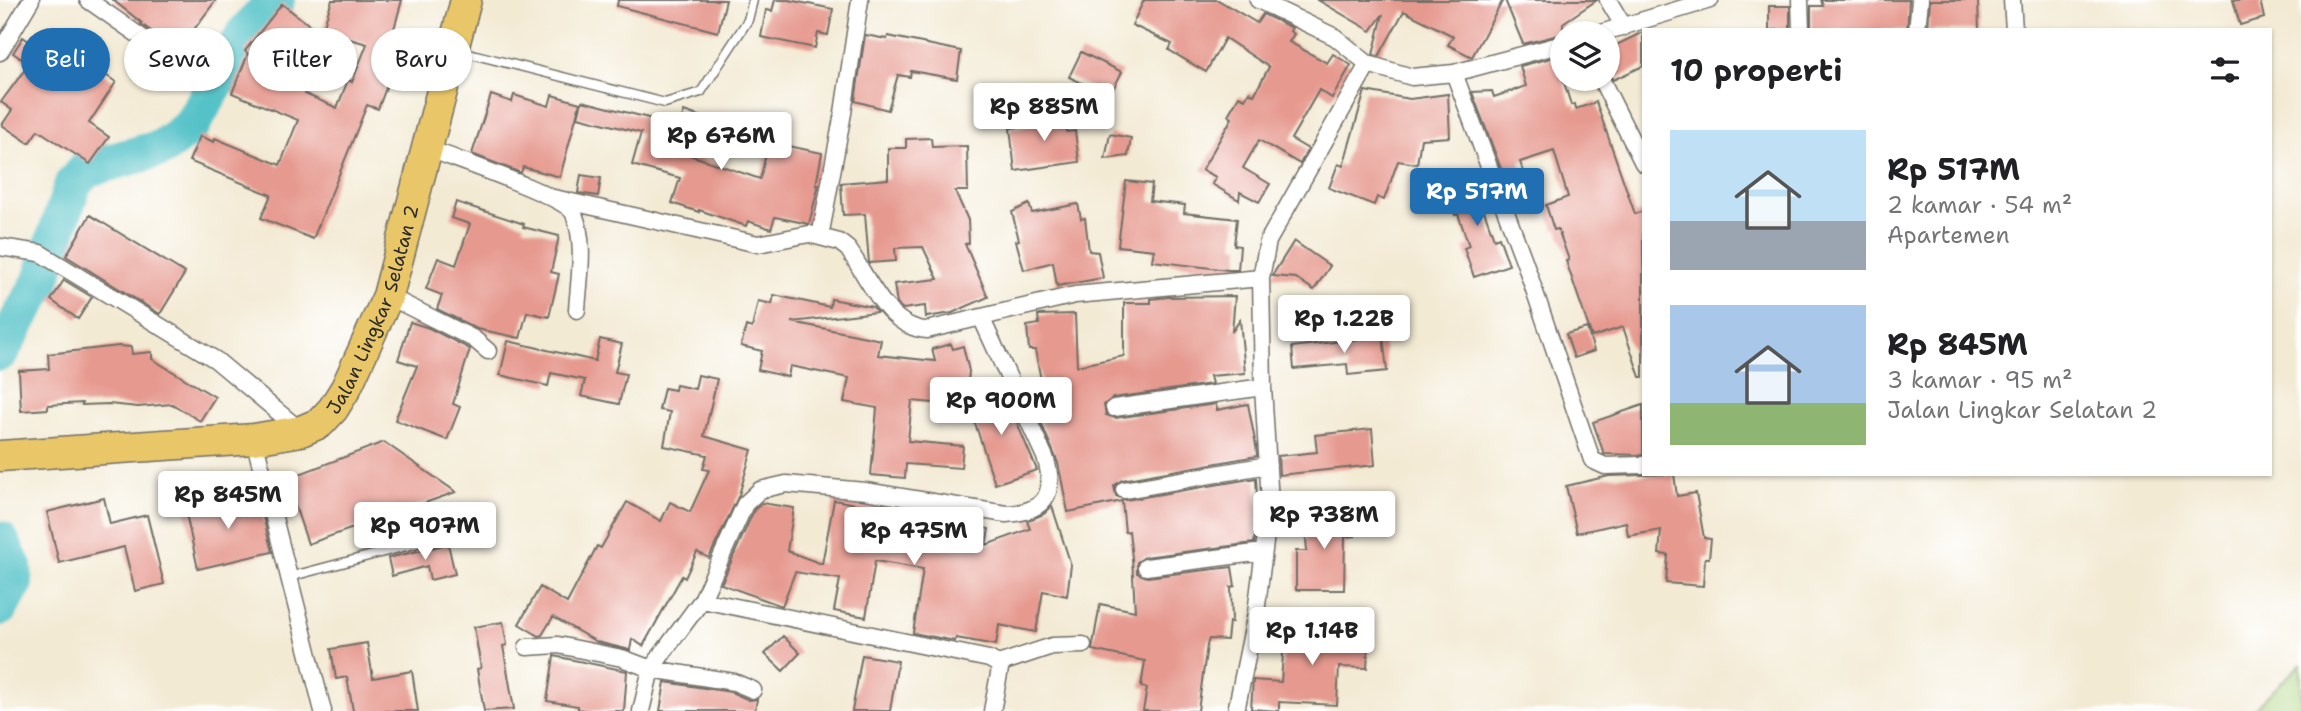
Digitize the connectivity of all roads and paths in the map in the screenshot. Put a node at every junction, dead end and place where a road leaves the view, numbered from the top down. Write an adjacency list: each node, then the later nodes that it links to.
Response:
1 (31, 0): 21 (street)
2 (88, 0): 14 (street)
3 (466, 0): 15 (highway, Jalan Lingkar Selatan 2)
4 (753, 0): 22 (lane)
5 (860, 0): 30 (street)
6 (1258, 0): 23 (street)
7 (1608, 0): 13 (street)
8 (1710, 0): 12 (street)
9 (1800, 0): 17 (street)
10 (1920, 0): 18 (street)
11 (2012, 0): 19 (street)
12 (1665, 23): 13 (street)
13 (1624, 27): 16 (street)
14 (128, 28)
15 (459, 28)
16 (1620, 28)
17 (1801, 28)
18 (1917, 28)
19 (2014, 28)
20 (1550, 47): 24 (street)
21 (0, 52)
22 (472, 54)
23 (1368, 64): 24 (street); 32 (street)
24 (1454, 73): 43 (street)
25 (442, 91): 27 (highway, Jalan Lingkar Selatan 2)
26 (1607, 91): 28 (street)
27 (427, 148): 29 (street); 33 (highway, Jalan Lingkar Selatan 2)
28 (1642, 161)
29 (554, 198): 30 (street); 34 (street)
30 (820, 237): 35 (street)
31 (0, 247): 39 (street)
32 (1261, 278): 35 (street); 37 (street)
33 (388, 296): 36 (street); 39 (highway, Jalan Lingkar Selatan 2)
34 (577, 310)
35 (981, 317): 49 (street)
36 (488, 351)
37 (1263, 387): 38 (street); 42 (street)
38 (1114, 408)
39 (301, 431): 40 (highway, Jalan Lingkar Selatan 2)
40 (254, 439): 41 (highway, Jalan Lingkar Selatan 2); 48 (street)
41 (0, 456)
42 (1268, 465): 44 (street); 46 (street)
43 (1642, 465)
44 (1124, 490)
45 (486, 525): 48 (lane)
46 (1264, 552): 47 (street); 58 (street)
47 (1146, 567)
48 (289, 577): 55 (street)
49 (702, 600): 52 (street); 53 (street)
50 (1083, 645): 52 (street)
51 (527, 647): 53 (street)
52 (998, 664): 57 (street)
53 (651, 669): 54 (street); 56 (street)
54 (753, 690)
55 (323, 711)
56 (641, 711)
57 (992, 711)
58 (1236, 711)

